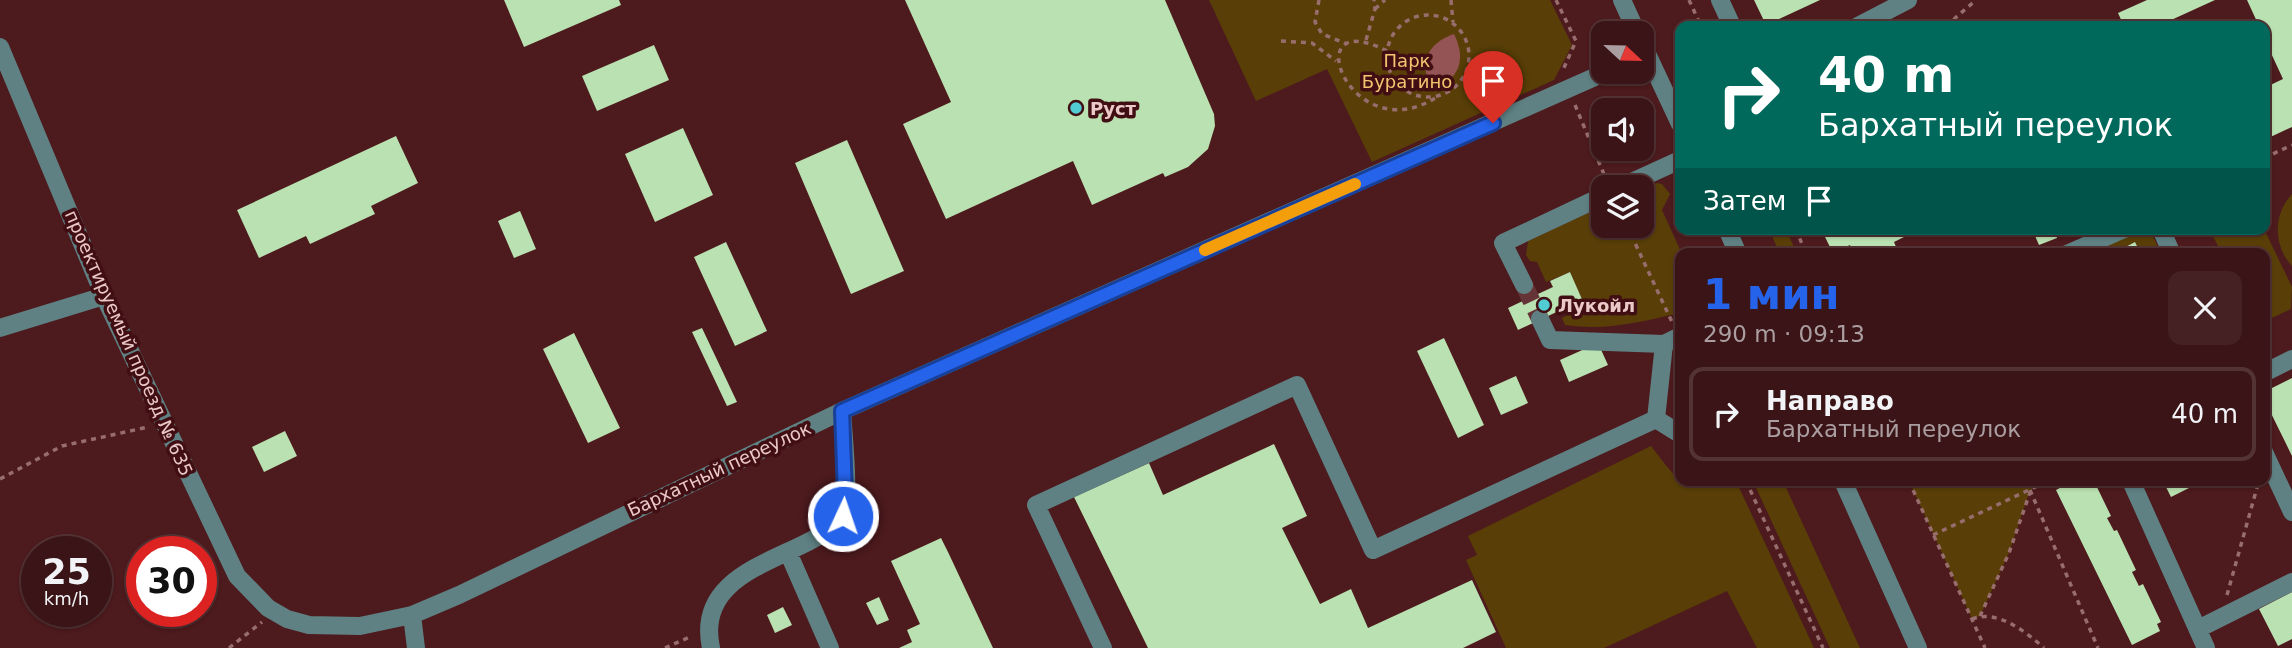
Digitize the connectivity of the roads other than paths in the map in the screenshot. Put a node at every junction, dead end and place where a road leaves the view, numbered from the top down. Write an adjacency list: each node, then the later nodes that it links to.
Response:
1 (1622, 0): 4 (street)
2 (1720, 0): 5 (street)
3 (1908, 0): 6 (street)
4 (1632, 21)
5 (1730, 21)
6 (1868, 21)
7 (0, 47): 17 (street, проектируемый проезд № 635)
8 (1654, 70): 10 (street)
9 (1591, 79): 23 (street, Бархатный переулок)
10 (1675, 110)
11 (1675, 162): 12 (street)
12 (1647, 175)
13 (1591, 202): 16 (street)
14 (2110, 235): 15 (street)
15 (2081, 248)
16 (1524, 285)
17 (104, 296): 19 (street); 33 (street, проектируемый проезд № 635)
18 (1540, 319): 20 (street)
19 (0, 328)
20 (1674, 339): 24 (street)
21 (2292, 359): 22 (street)
22 (2270, 370)
23 (842, 411): 30 (street); 32 (street, Бархатный переулок)
24 (1656, 419): 25 (street); 38 (street)
25 (1675, 431)
26 (2270, 465): 29 (street)
27 (1845, 486): 39 (street)
28 (2133, 486): 34 (street)
29 (2292, 512)
30 (788, 552): 36 (street); 37 (street)
31 (2292, 582): 34 (street)
32 (412, 615): 33 (street, Бархатный переулок); 35 (street)
33 (287, 619)
34 (2198, 629): 40 (street)
35 (416, 648)
36 (711, 648)
37 (830, 648)
38 (1103, 648)
39 (1919, 648)
40 (2206, 648)

